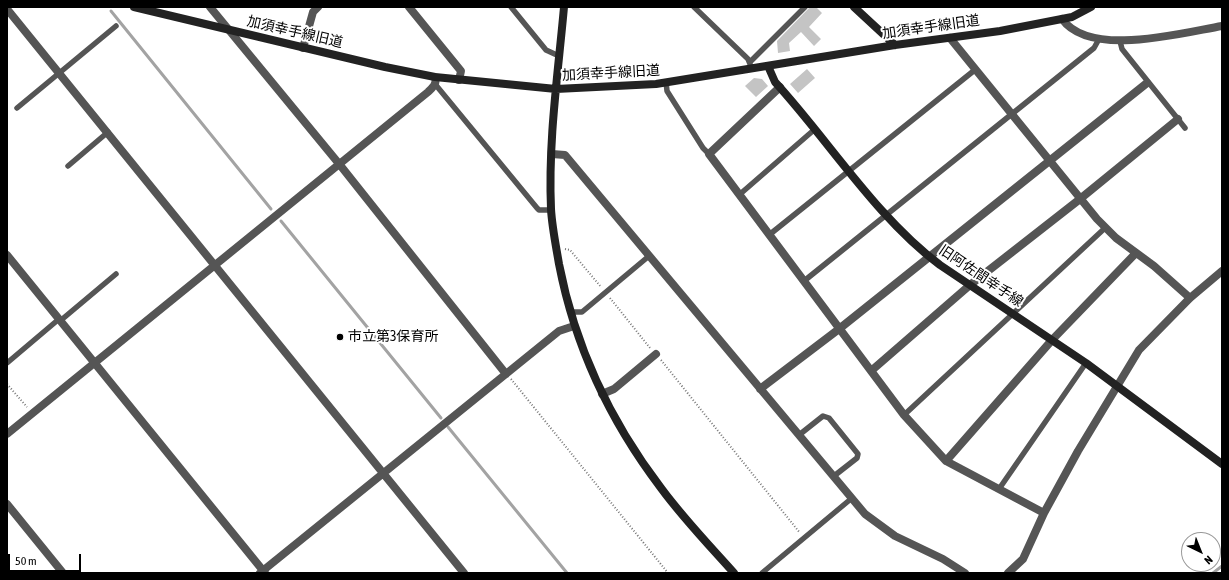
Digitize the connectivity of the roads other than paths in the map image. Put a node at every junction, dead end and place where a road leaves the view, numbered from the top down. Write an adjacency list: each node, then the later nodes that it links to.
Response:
1 (134, 7): 15 (street, 加須幸手線旧道)
2 (210, 7): 15 (street)
3 (318, 7): 20 (street)
4 (409, 7): 27 (street)
5 (511, 7): 21 (lane)
6 (564, 7): 21 (street)
7 (694, 7): 22 (lane)
8 (805, 7): 22 (lane)
9 (854, 7): 19 (street)
10 (1091, 7): 12 (street, 加須幸手線旧道)
11 (7, 9): 25 (street)
12 (1062, 19): 16 (street, 加須幸手線旧道); 17 (street)
13 (116, 26): 25 (lane)
14 (1222, 26): 18 (street)
15 (229, 30): 20 (street, 加須幸手線旧道); 41 (street)
16 (950, 38): 19 (street, 加須幸手線旧道); 24 (street)
17 (1099, 39): 18 (street); 33 (lane)
18 (1120, 41): 29 (lane)
19 (895, 45): 23 (street, 加須幸手線旧道)
20 (303, 48): 26 (street, 加須幸手線旧道)
21 (560, 56): 31 (street)
22 (751, 65): 23 (street, 加須幸手線旧道); 28 (street, 加須幸手線旧道)
23 (768, 66): 30 (street, 旧阿佐間幸手線)
24 (976, 70): 33 (street); 43 (lane)
25 (59, 72): 32 (lane); 37 (street)
26 (435, 80): 27 (street, 加須幸手線旧道); 41 (street); 46 (lane)
27 (459, 80): 31 (street, 加須幸手線旧道)
28 (666, 82): 31 (street, 加須幸手線旧道); 39 (lane)
29 (1147, 83): 34 (lane); 40 (street)
30 (780, 87): 36 (street, 旧阿佐間幸手線); 39 (street)
31 (556, 89): 38 (street)
32 (17, 108)
33 (1013, 114): 40 (street); 47 (lane)
34 (1178, 119): 35 (lane); 45 (street)
35 (1185, 128)
36 (815, 129): 43 (street, 旧阿佐間幸手線); 44 (lane)
37 (108, 132): 42 (lane); 54 (street)
38 (552, 154): 46 (street); 52 (street)
39 (709, 154): 44 (street)
40 (1049, 162): 45 (street); 53 (street)
41 (340, 165): 54 (street); 71 (street)
42 (68, 166)
43 (850, 170): 47 (street, 旧阿佐間幸手線); 49 (lane)
44 (739, 195): 49 (street)
45 (1080, 199): 48 (street); 58 (street)
46 (551, 210): 60 (street)
47 (885, 214): 53 (street, 旧阿佐間幸手線); 57 (lane)
48 (1105, 228): 50 (street); 61 (lane)
49 (769, 235): 57 (street)
50 (1135, 254): 59 (street); 65 (street)
51 (7, 255): 62 (street)
52 (649, 256): 60 (lane); 73 (street)
53 (928, 256): 58 (street, 旧阿佐間幸手線); 64 (street)
54 (215, 265): 68 (street); 80 (street)
55 (1222, 272): 59 (street)
56 (116, 274): 62 (lane)
57 (804, 281): 64 (street)
58 (970, 285): 61 (street, 旧阿佐間幸手線); 70 (street)
59 (1190, 298): 72 (street)
60 (570, 312): 63 (street)
61 (1013, 313): 65 (street, 旧阿佐間幸手線); 75 (lane)
62 (59, 320): 67 (lane); 68 (street)
63 (574, 326): 71 (street); 74 (street)
64 (839, 329): 70 (street); 73 (street)
65 (1052, 340): 69 (street, 旧阿佐間幸手線); 78 (street)
66 (656, 354): 74 (street)
67 (7, 362)
68 (94, 363): 76 (street); 86 (street)
69 (1086, 363): 72 (street, 旧阿佐間幸手線); 82 (lane)
70 (871, 371): 75 (street)
71 (506, 374): 80 (street)
72 (1118, 385): 79 (street, 旧阿佐間幸手線); 85 (street)
73 (760, 389): 77 (street)
74 (602, 394): 89 (street)
75 (904, 415): 78 (street)
76 (7, 434)
77 (799, 435): 81 (street); 81 (lane)
78 (946, 461): 82 (street)
79 (1222, 464)
80 (383, 473): 86 (street); 88 (street)
81 (834, 476): 83 (street)
82 (999, 489): 85 (street)
83 (852, 498): 90 (lane); 91 (street)
84 (7, 504): 87 (street)
85 (1044, 513): 92 (street)
86 (262, 572)
87 (63, 573)
88 (464, 573)
89 (734, 573)
90 (762, 573)
91 (965, 573)
92 (1008, 573)

